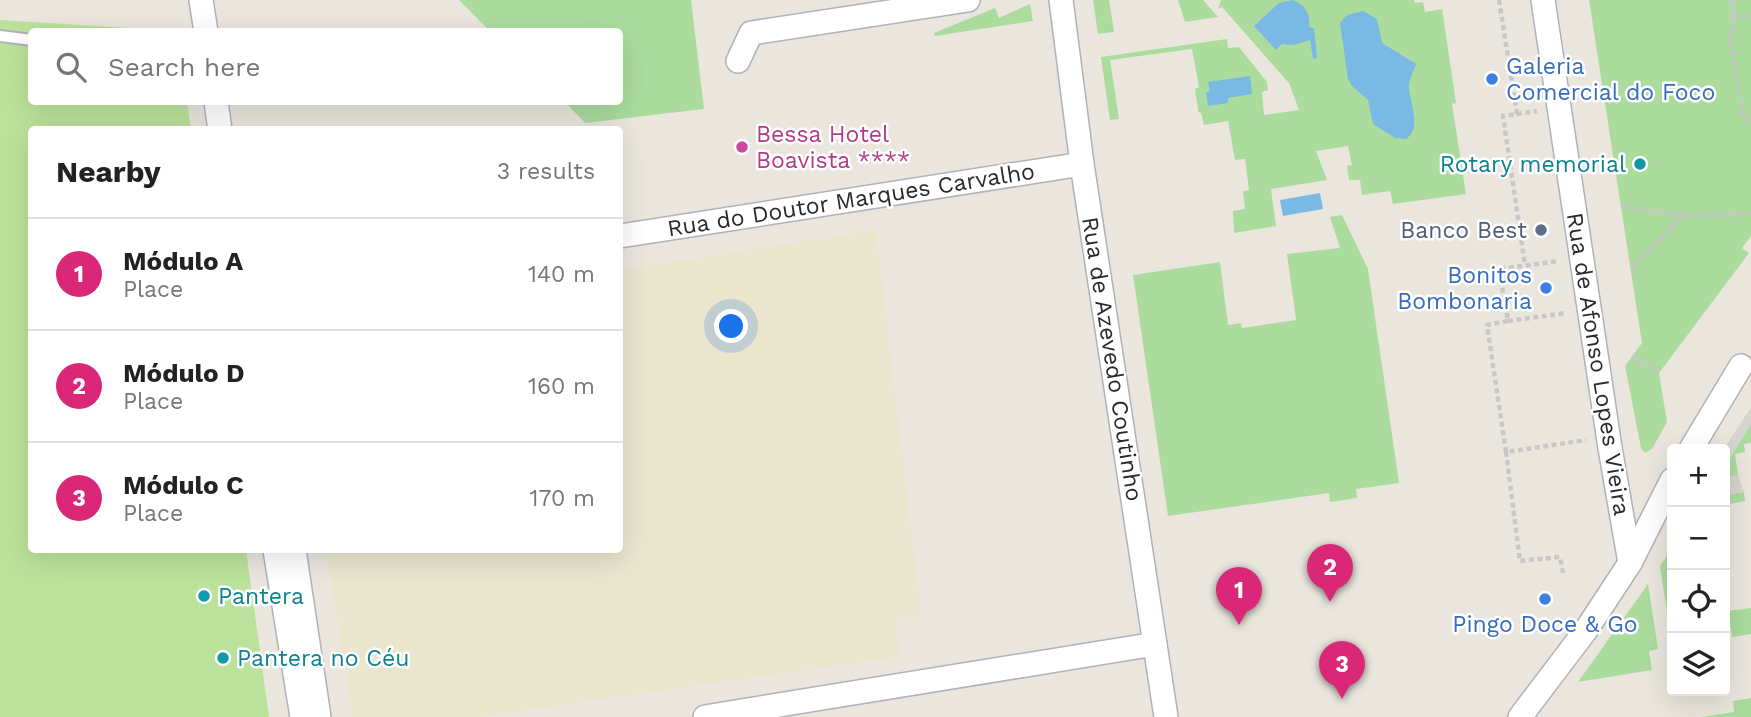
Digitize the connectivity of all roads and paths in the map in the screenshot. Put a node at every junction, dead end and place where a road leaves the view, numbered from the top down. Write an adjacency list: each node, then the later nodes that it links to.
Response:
1 (201, 0): 9 (street)
2 (968, 0): 12 (street)
3 (1060, 0): 18 (street, Rua de Azevedo Coutinho)
4 (1499, 0): 15 (path)
5 (1543, 0): 37 (street, Rua de Afonso Lopes Vieira)
6 (1732, 0): 7 (path)
7 (1734, 15): 8 (path); 16 (path)
8 (1751, 17)
9 (205, 28)
10 (0, 36): 11 (lane)
11 (28, 40)
12 (738, 61)
13 (216, 105): 17 (street)
14 (1539, 110): 15 (path)
15 (1517, 114): 24 (path)
16 (1751, 123)
17 (219, 126)
18 (1082, 164): 22 (street, Rua do Doutor Marques Carvalho); 39 (street, Rua de Azevedo Coutinho)
19 (1621, 206): 21 (path)
20 (1751, 214): 21 (path)
21 (1682, 216): 25 (path)
22 (623, 236)
23 (1561, 260): 24 (path)
24 (1525, 265): 27 (path)
25 (1631, 269)
26 (1569, 313): 27 (path)
27 (1508, 321): 33 (path)
28 (1632, 356): 30 (path)
29 (1741, 366): 32 (street)
30 (1659, 373)
31 (1586, 440): 33 (path)
32 (1694, 444)
33 (1506, 452): 38 (path)
34 (1667, 490): 37 (street)
35 (275, 553): 40 (street)
36 (294, 553): 41 (street)
37 (1630, 563): 44 (street)
38 (1563, 573)
39 (1155, 643): 42 (street); 43 (street, Rua de Azevedo Coutinho)
40 (302, 717)
41 (320, 717)
42 (705, 717)
43 (1166, 717)
44 (1520, 717)

